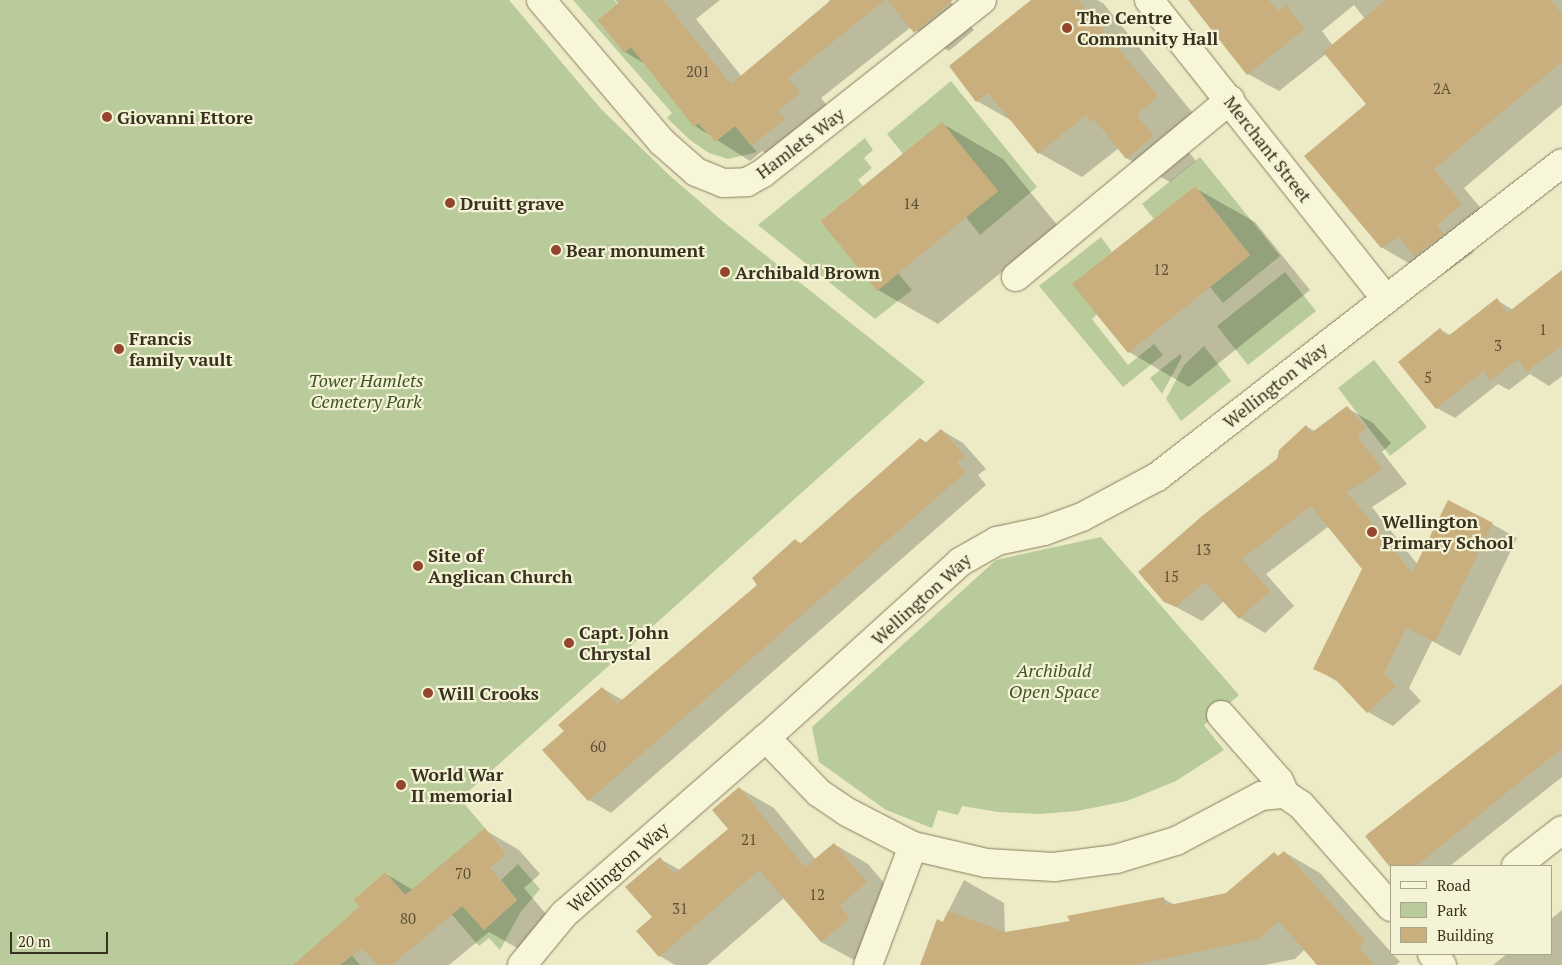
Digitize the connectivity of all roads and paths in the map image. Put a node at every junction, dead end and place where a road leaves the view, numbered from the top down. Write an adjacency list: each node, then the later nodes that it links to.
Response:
1 (541, 0): 2 (street, Hamlets Way)
2 (982, 0)
3 (1149, 0): 4 (street, Merchant Street)
4 (1230, 100): 6 (street); 7 (street, Merchant Street)
5 (1562, 162): 7 (street, Wellington Way)
6 (1016, 277)
7 (1386, 299): 9 (street, Wellington Way)
8 (1221, 714): 10 (street)
9 (766, 738): 12 (street); 16 (street, Wellington Way)
10 (1285, 794): 12 (street); 14 (street)
11 (1562, 830): 13 (street)
12 (913, 846): 17 (street)
13 (1517, 865)
14 (1390, 906)
15 (1433, 955): 18 (street)
16 (522, 965)
17 (868, 965)
18 (1442, 965)

